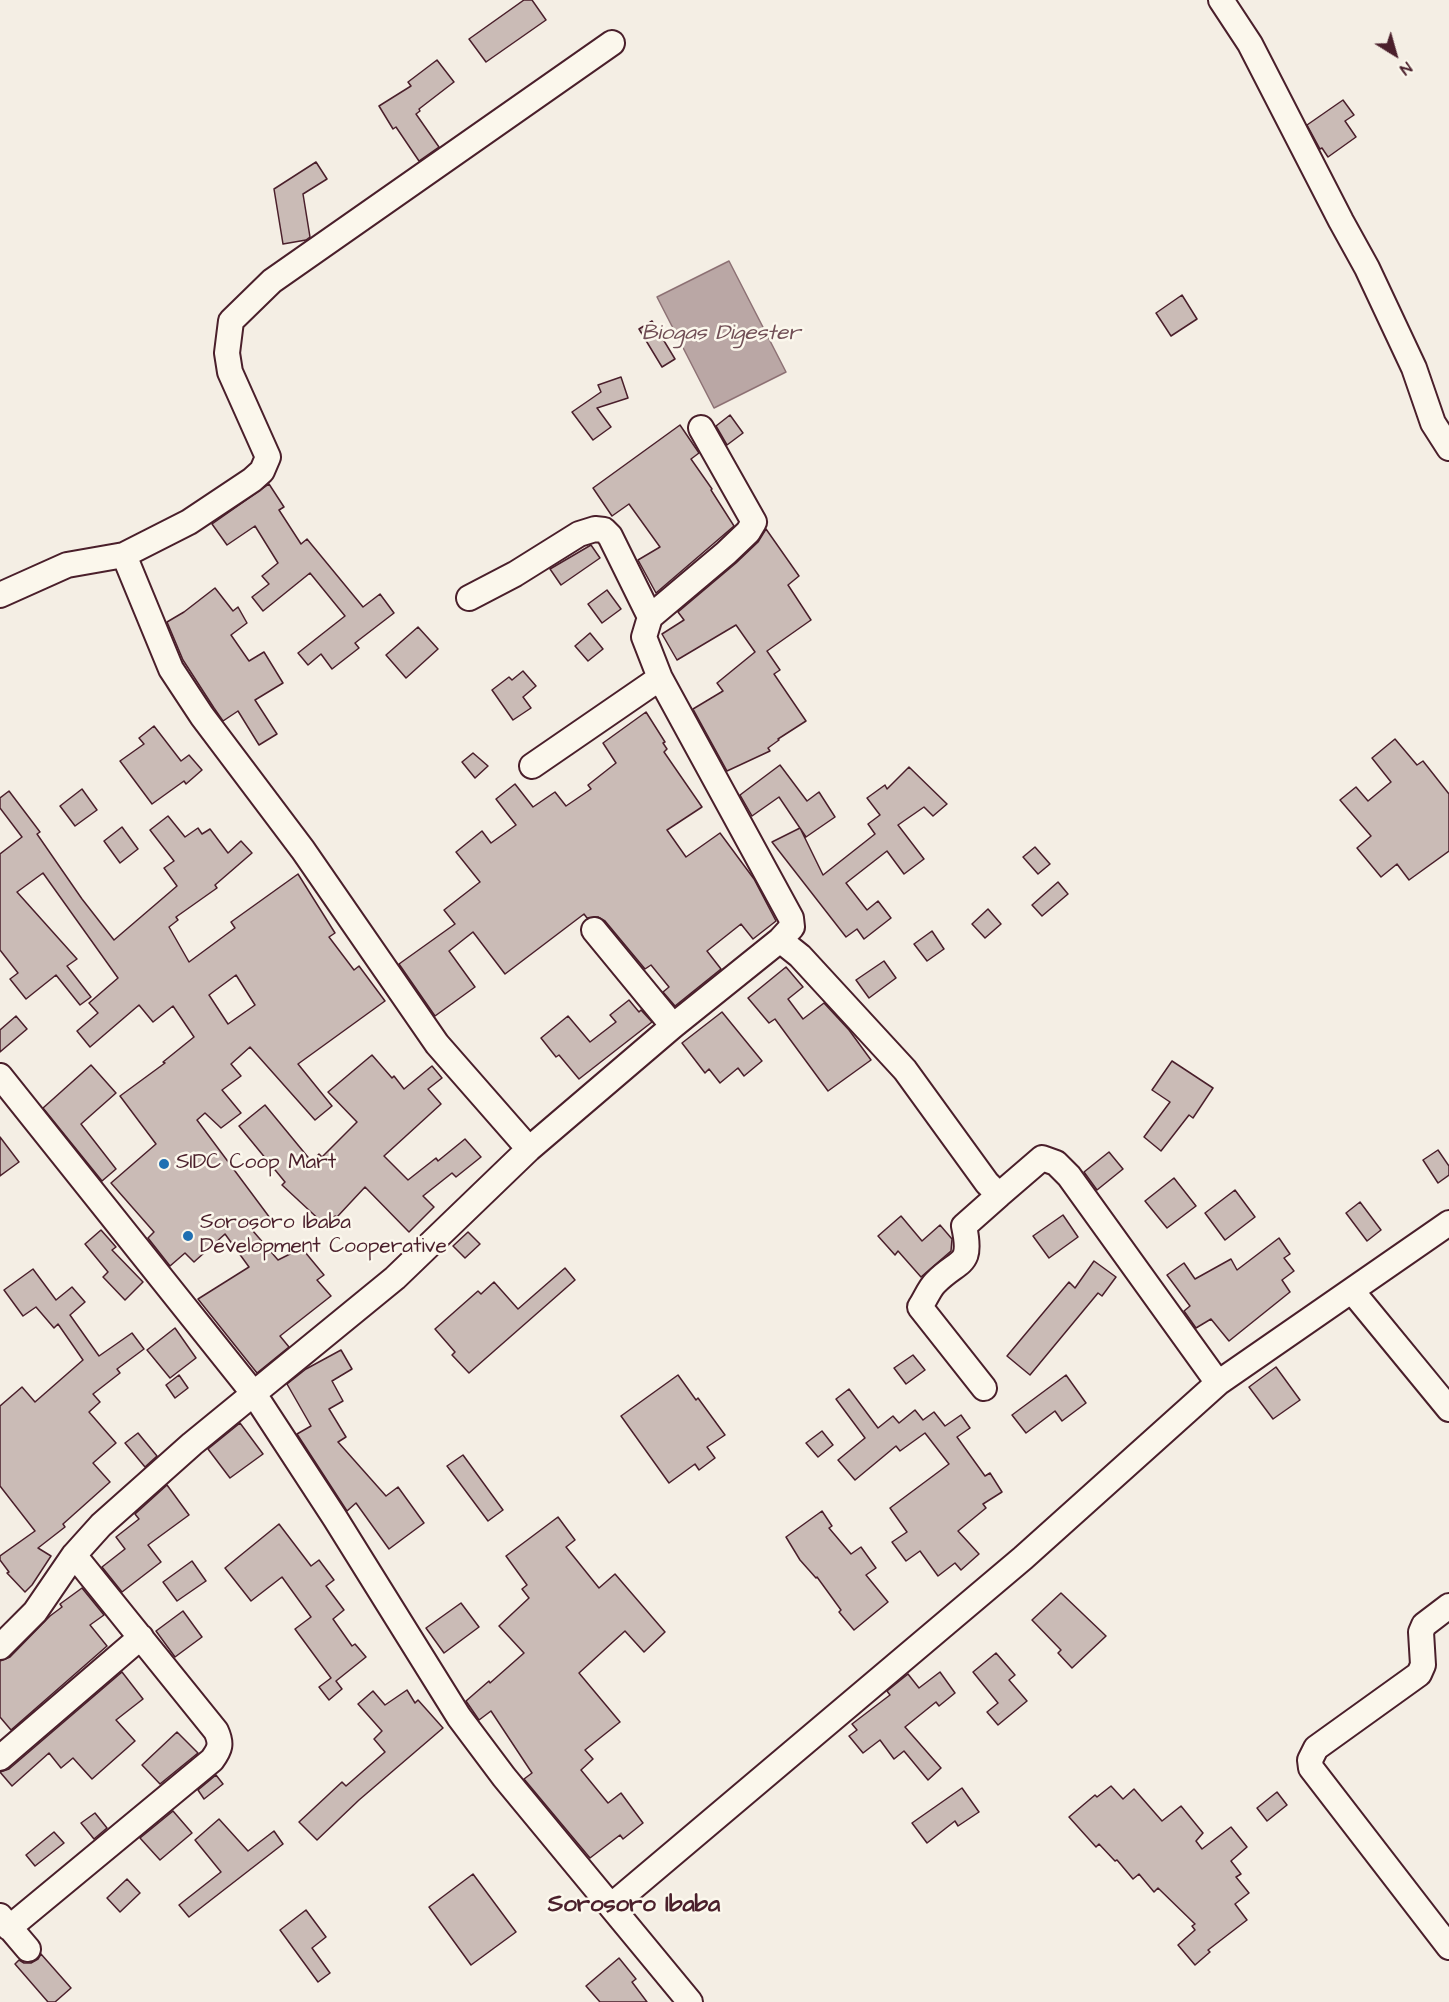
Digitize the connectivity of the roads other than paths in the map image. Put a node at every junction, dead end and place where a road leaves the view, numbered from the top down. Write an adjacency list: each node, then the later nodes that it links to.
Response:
1 (1221, 0): 4 (street)
2 (612, 43): 5 (street)
3 (700, 428): 8 (street)
4 (1449, 448)
5 (124, 555): 6 (street); 15 (street)
6 (0, 595)
7 (469, 598): 8 (street)
8 (650, 617): 9 (street)
9 (660, 678): 10 (street); 12 (street)
10 (532, 766)
11 (594, 930): 13 (street)
12 (780, 940): 13 (street); 16 (street)
13 (673, 1026): 15 (street)
14 (0, 1076): 21 (street)
15 (529, 1149): 21 (street)
16 (999, 1195): 19 (street); 20 (street)
17 (1449, 1223): 18 (street)
18 (1352, 1291): 19 (street); 22 (street)
19 (1218, 1383): 28 (street)
20 (984, 1388)
21 (254, 1394): 23 (street); 28 (street)
22 (1449, 1408)
23 (74, 1555): 25 (street); 26 (street)
24 (1449, 1606): 30 (street)
25 (141, 1637): 27 (street); 29 (street)
26 (0, 1647)
27 (0, 1758)
28 (611, 1906): 32 (street)
29 (5, 1922): 31 (street)
30 (1449, 1947)
31 (28, 1950)
32 (690, 2002)

